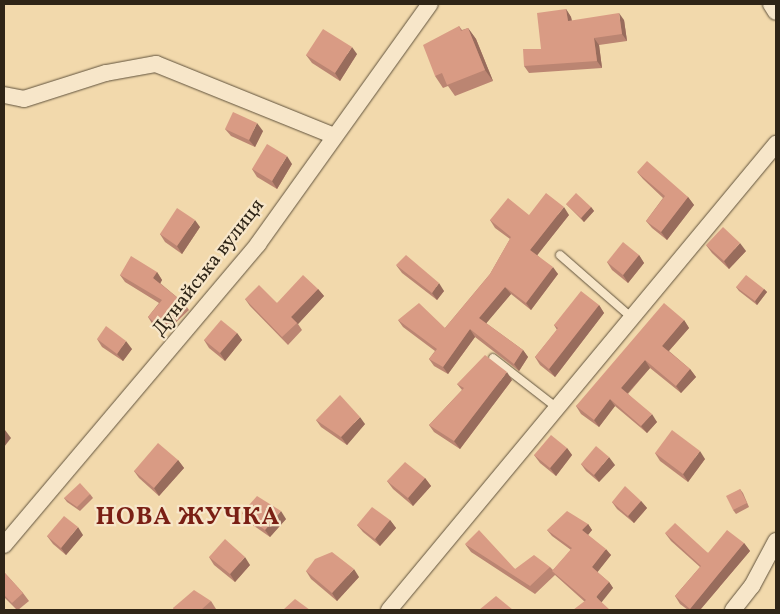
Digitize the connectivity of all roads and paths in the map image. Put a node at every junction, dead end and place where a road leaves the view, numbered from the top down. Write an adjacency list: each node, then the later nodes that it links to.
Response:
1 (430, 4): 5 (street, Дунайська вулиця)
2 (771, 4): 3 (street)
3 (776, 12)
4 (4, 95): 5 (street)
5 (334, 136): 12 (street, Дунайська вулиця)
6 (776, 144): 8 (street)
7 (560, 255): 8 (lane)
8 (632, 317): 10 (street)
9 (493, 358): 10 (lane)
10 (556, 407): 13 (street)
11 (776, 541): 14 (street)
12 (4, 545)
13 (389, 610)
14 (733, 610)

